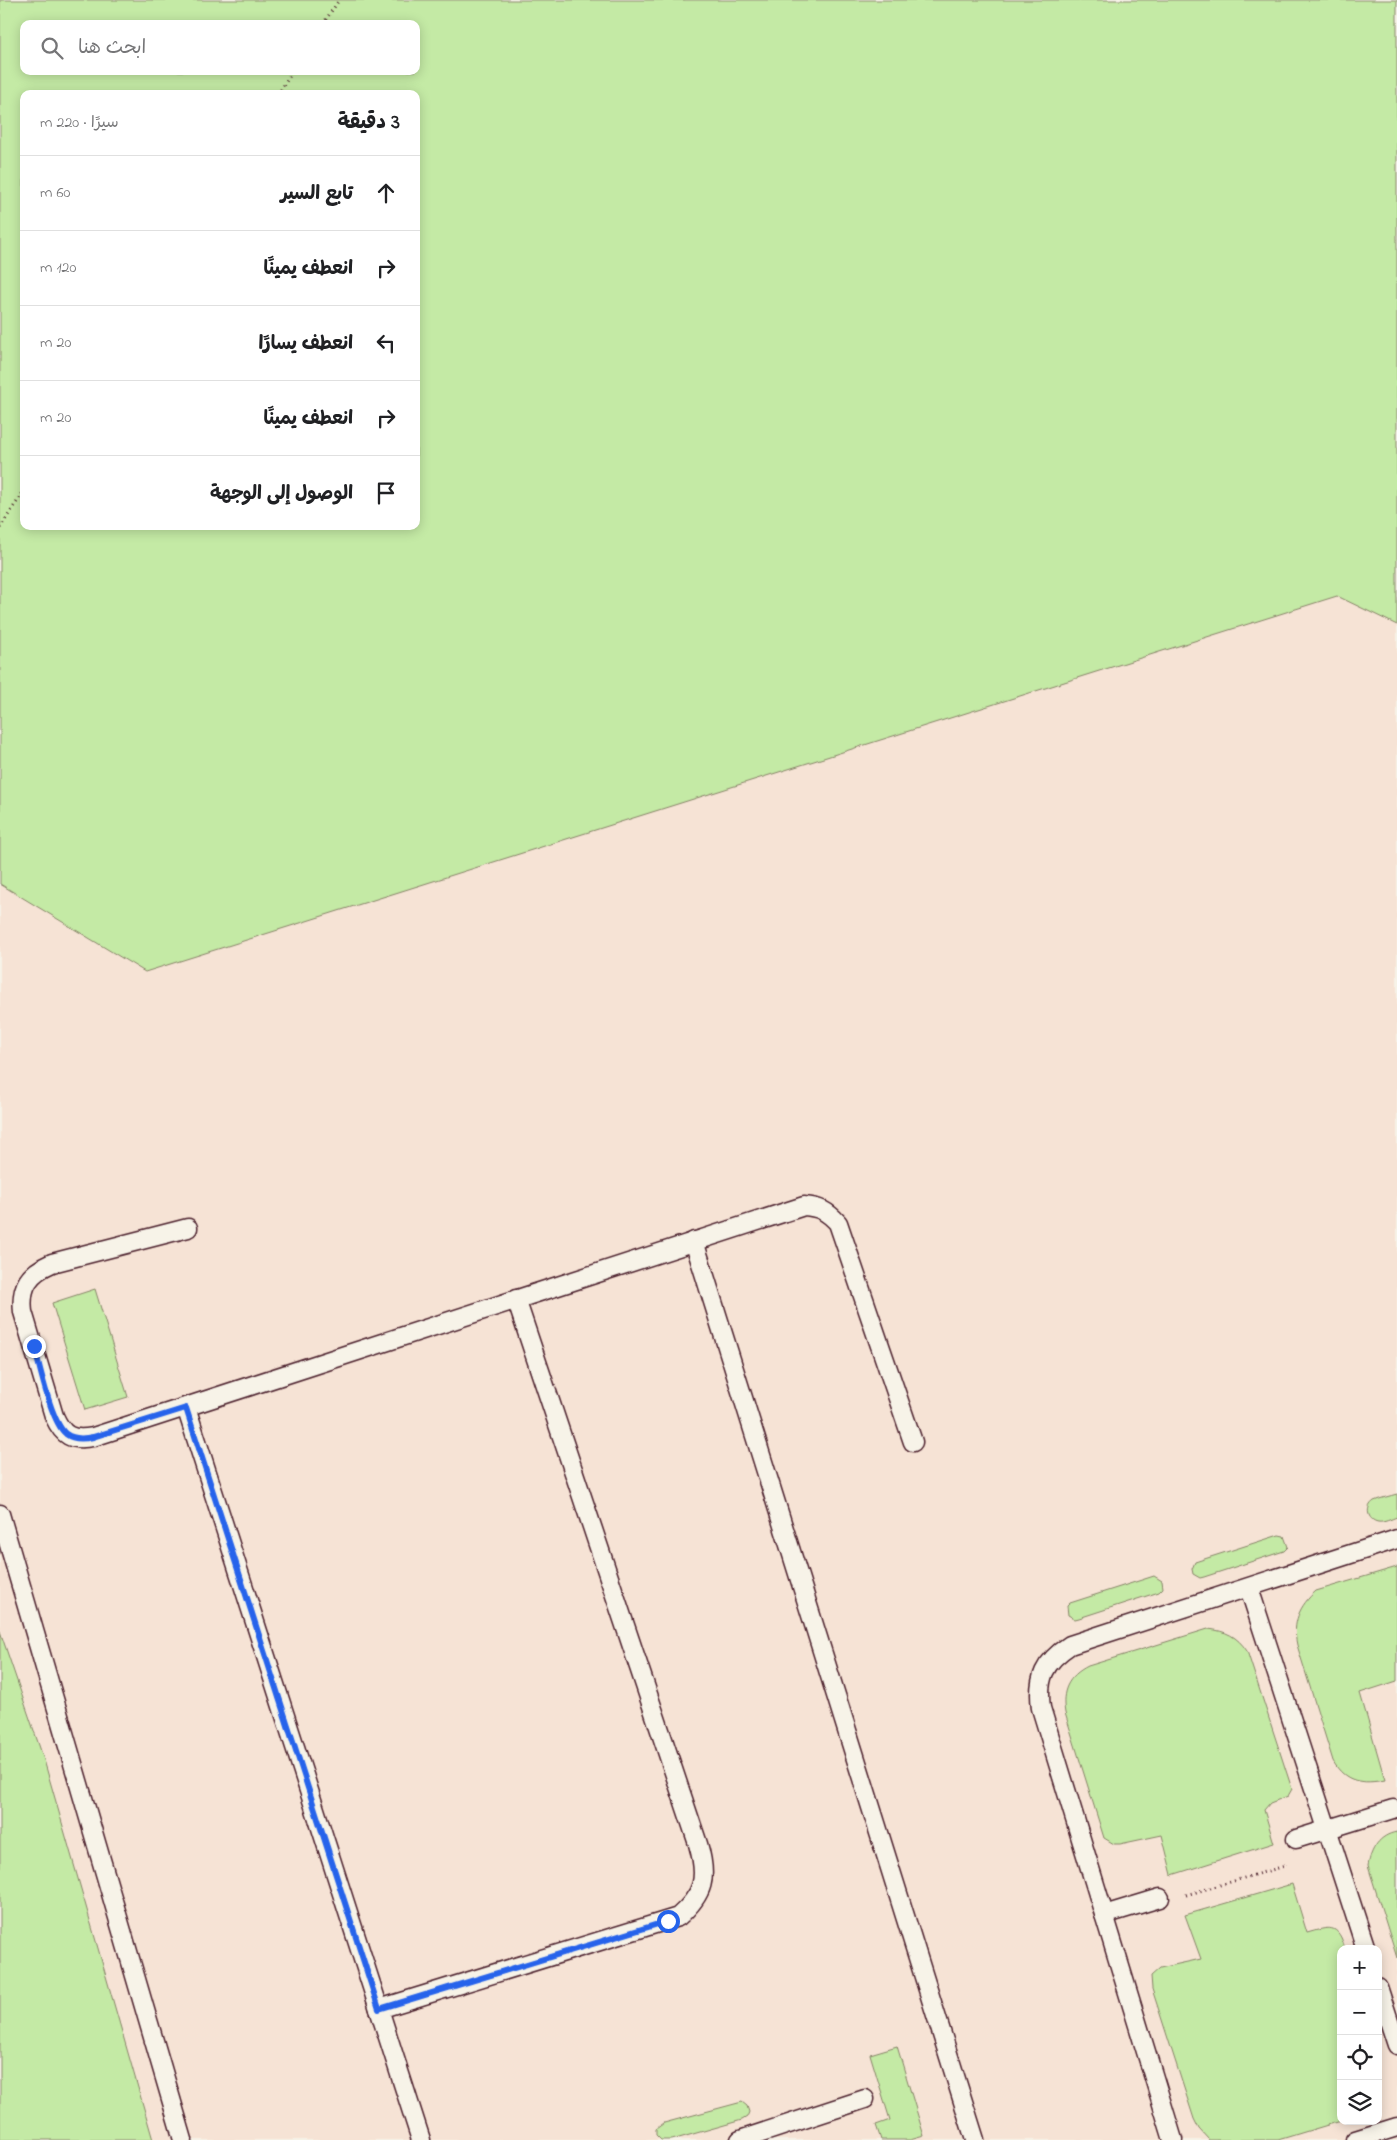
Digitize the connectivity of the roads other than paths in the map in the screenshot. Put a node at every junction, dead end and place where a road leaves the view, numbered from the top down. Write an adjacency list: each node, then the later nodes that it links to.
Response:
1 (188, 1228): 4 (lane)
2 (694, 1241): 3 (lane); 5 (lane); 23 (lane)
3 (516, 1299): 4 (lane); 16 (lane)
4 (186, 1408): 16 (lane)
5 (913, 1442)
6 (0, 1514): 20 (lane)
7 (1397, 1539): 8 (lane)
8 (1249, 1588): 10 (lane); 13 (lane)
9 (1394, 1809): 10 (lane)
10 (1327, 1829): 11 (lane); 14 (lane)
11 (1296, 1839)
12 (1160, 1898): 13 (lane)
13 (1104, 1915): 24 (lane)
14 (1365, 1945)
15 (1379, 1990): 17 (lane)
16 (379, 2009): 21 (lane)
17 (1397, 2045)
18 (865, 2099): 22 (lane)
19 (1397, 2127): 25 (lane)
20 (183, 2140)
21 (421, 2140)
22 (740, 2140)
23 (975, 2140)
24 (1173, 2140)
25 (1355, 2140)

